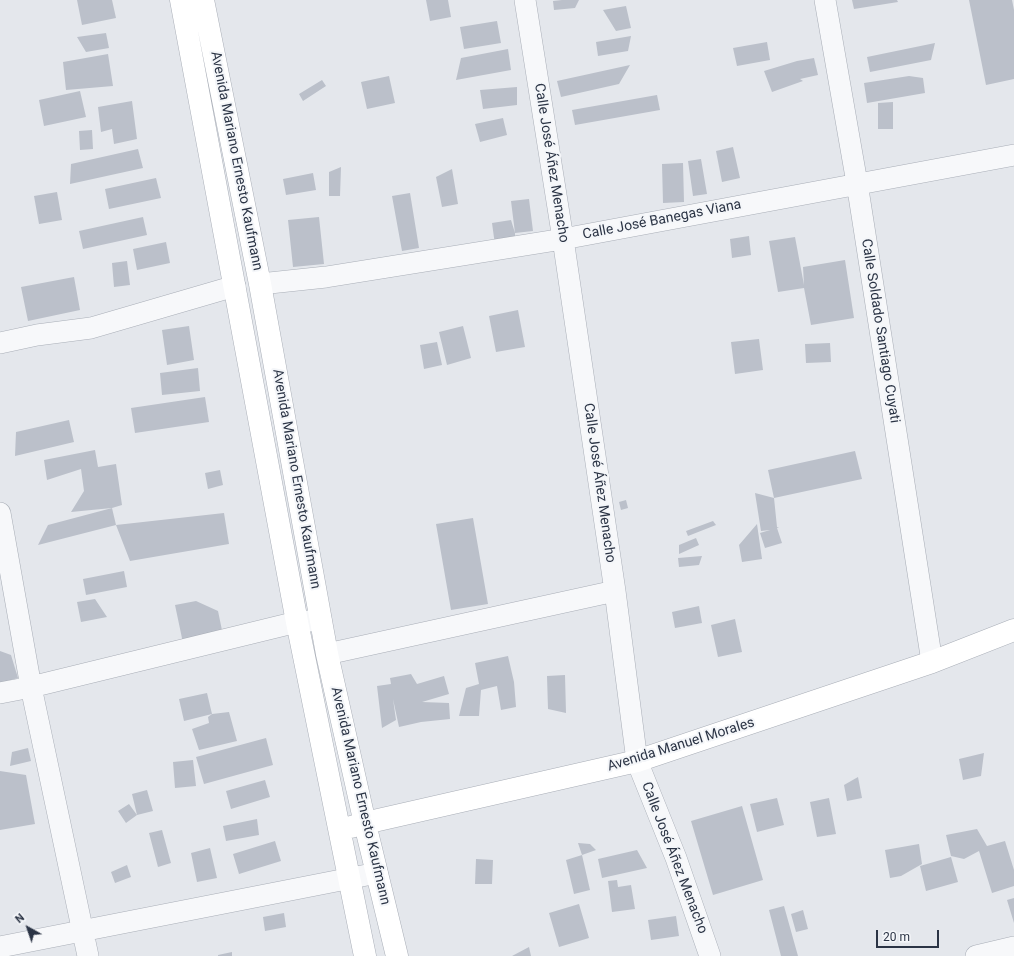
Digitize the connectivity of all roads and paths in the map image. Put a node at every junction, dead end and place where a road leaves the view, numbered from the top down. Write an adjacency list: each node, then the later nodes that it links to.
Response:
1 (181, 0): 9 (main road, Avenida Mariano Ernesto Kaufmann)
2 (203, 0): 8 (main road, Avenida Mariano Ernesto Kaufmann)
3 (525, 0): 7 (street, Calle José Áñez Menacho)
4 (825, 0): 6 (street, Calle Soldado Santiago Cuyati)
5 (1014, 155): 6 (street, Calle José Banegas Viana)
6 (857, 184): 7 (street, Calle José Banegas Viana); 17 (street, Calle Soldado Santiago Cuyati)
7 (563, 239): 8 (street, Calle José Banegas Viana); 12 (street, Calle José Áñez Menacho)
8 (260, 284): 13 (main road, Avenida Mariano Ernesto Kaufmann)
9 (235, 286): 10 (street); 14 (main road, Avenida Mariano Ernesto Kaufmann)
10 (0, 343)
11 (0, 513): 18 (street)
12 (615, 591): 16 (street); 20 (street, Calle José Áñez Menacho)
13 (322, 620): 14 (street); 16 (main road, Avenida Mariano Ernesto Kaufmann)
14 (297, 622): 18 (street); 22 (main road, Avenida Mariano Ernesto Kaufmann)
15 (1014, 630): 17 (main road, Avenida Manuel Morales)
16 (327, 654): 21 (main road, Avenida Mariano Ernesto Kaufmann)
17 (932, 662): 20 (main road, Avenida Manuel Morales)
18 (31, 687): 19 (street); 25 (street)
19 (0, 693)
20 (637, 761): 21 (main road, Avenida Manuel Morales); 31 (street, Calle José Áñez Menacho)
21 (365, 823): 22 (main road, Avenida Manuel Morales); 23 (main road, Avenida Mariano Ernesto Kaufmann)
22 (339, 830): 24 (main road, Avenida Mariano Ernesto Kaufmann)
23 (377, 874): 24 (street); 30 (main road, Avenida Mariano Ernesto Kaufmann)
24 (349, 879): 25 (street); 29 (main road, Avenida Mariano Ernesto Kaufmann)
25 (83, 931): 26 (street); 28 (street)
26 (0, 947)
27 (1014, 947): 32 (street)
28 (88, 956)
29 (365, 956)
30 (397, 956)
31 (710, 956)
32 (976, 956)

